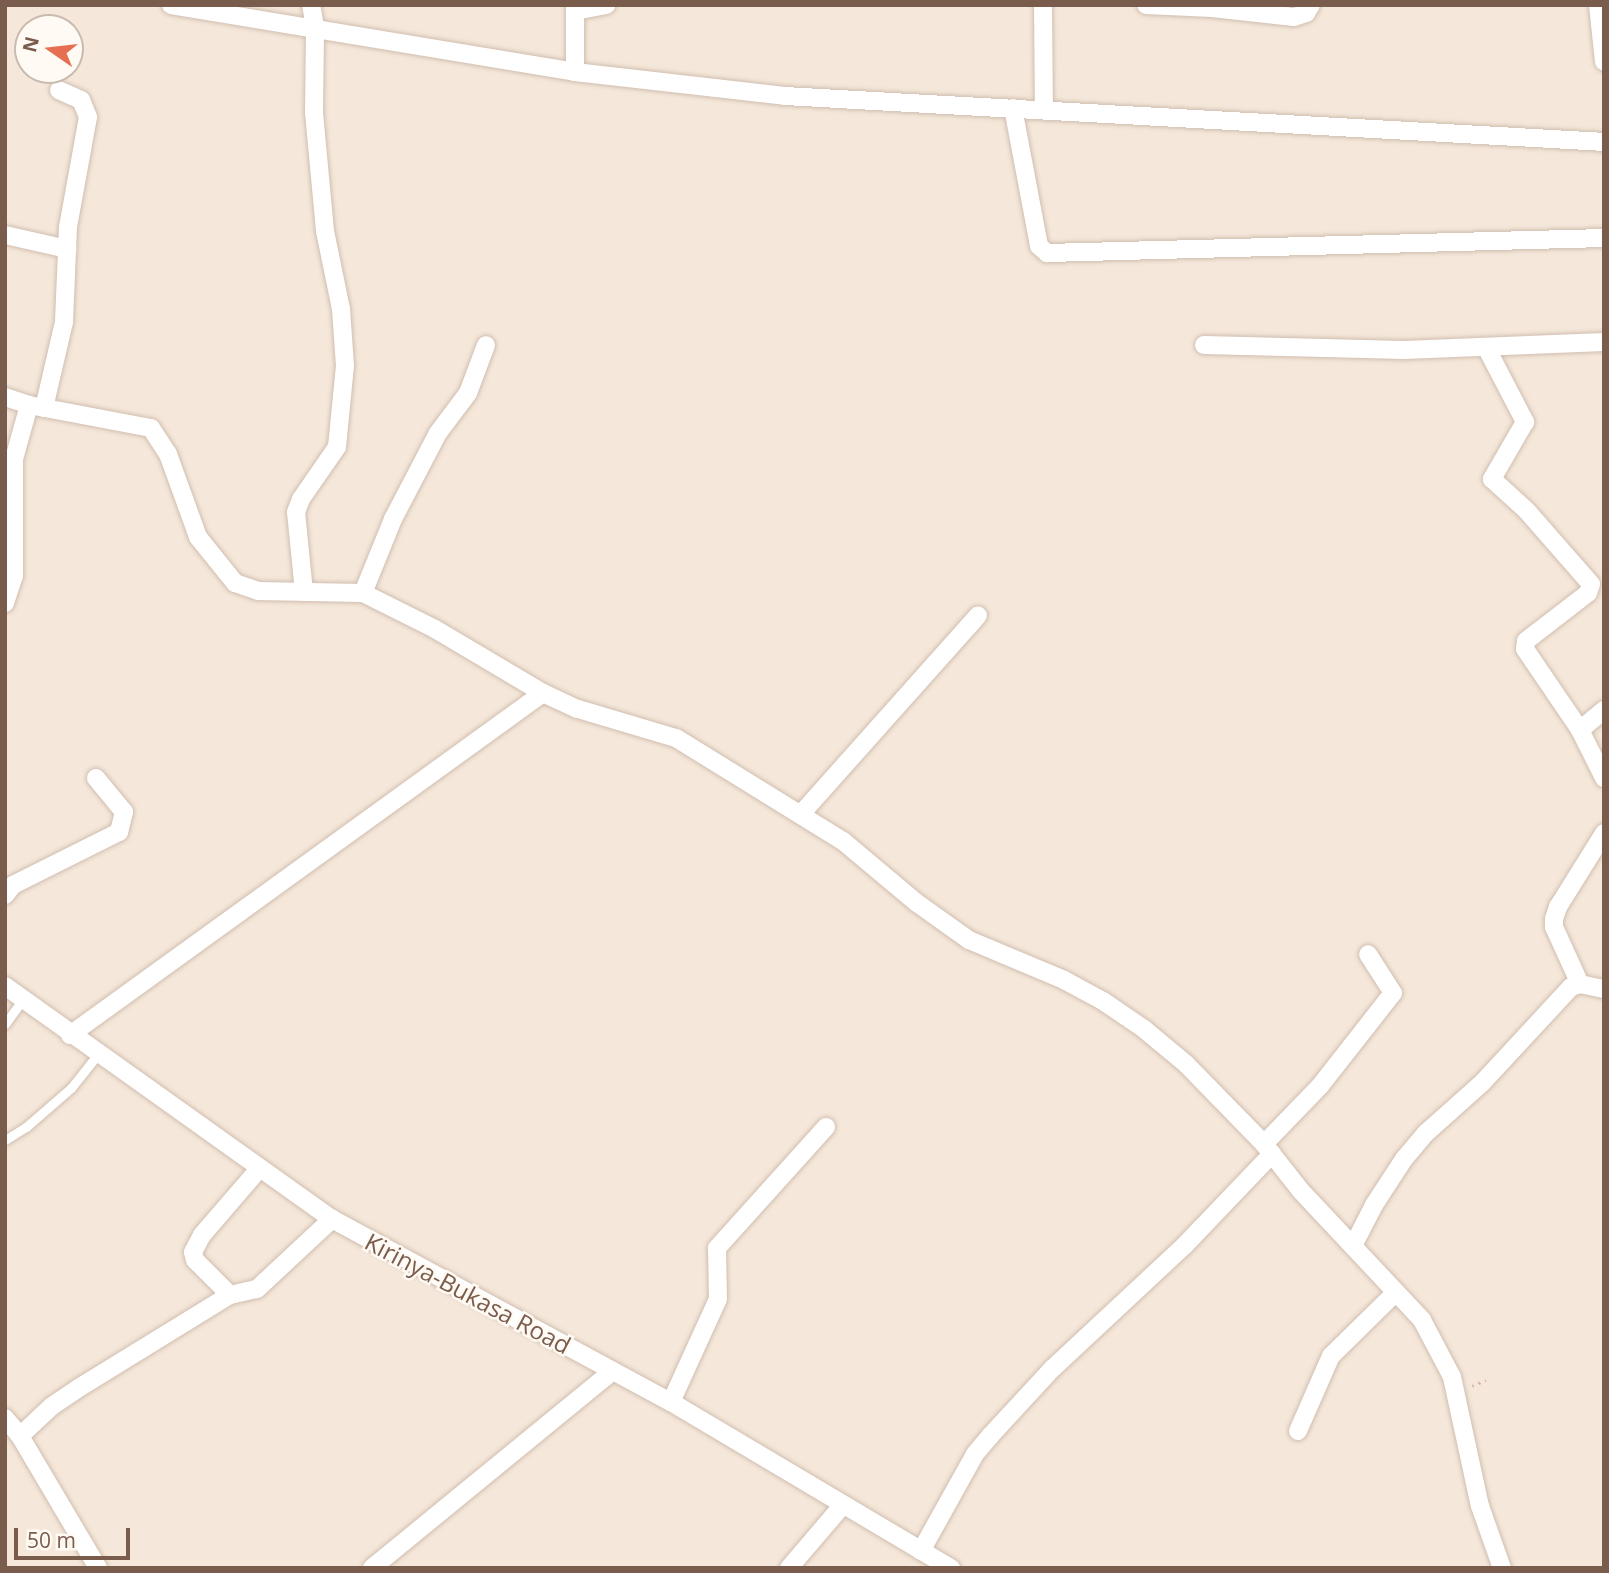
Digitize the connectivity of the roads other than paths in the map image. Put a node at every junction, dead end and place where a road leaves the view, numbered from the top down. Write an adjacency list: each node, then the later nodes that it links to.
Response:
1 (171, 5): 9 (street)
2 (311, 5): 9 (street)
3 (606, 5): 8 (street)
4 (1043, 5): 14 (street)
5 (1146, 5): 6 (street)
6 (1311, 5)
7 (1598, 5): 10 (street)
8 (575, 8): 11 (street)
9 (315, 27): 11 (street); 25 (street)
10 (1604, 62)
11 (575, 72): 13 (street)
12 (59, 90): 18 (street)
13 (1013, 107): 14 (street); 17 (street)
14 (1044, 110): 15 (street)
15 (1604, 142)
16 (5, 235): 18 (street)
17 (1604, 238)
18 (67, 248): 24 (street)
19 (1604, 342): 22 (street)
20 (486, 345): 26 (street)
21 (1204, 345): 22 (street)
22 (1486, 347): 31 (street)
23 (5, 397): 24 (street)
24 (36, 406): 25 (street); 27 (street)
25 (304, 592): 26 (street)
26 (363, 593): 29 (street)
27 (5, 603)
28 (978, 615): 34 (street)
29 (543, 693): 34 (street); 43 (street)
30 (1604, 710): 31 (street)
31 (1580, 730): 33 (street)
32 (96, 778): 36 (street)
33 (1604, 778)
34 (801, 814): 47 (street)
35 (1604, 833): 38 (street)
36 (5, 895)
37 (1368, 954): 47 (street)
38 (1580, 984): 40 (street); 50 (street)
39 (5, 986): 41 (street, Kirinya-Bukasa Road)
40 (1604, 989)
41 (23, 999): 42 (lane); 43 (street, Kirinya-Bukasa Road)
42 (5, 1024)
43 (70, 1035): 44 (street, Kirinya-Bukasa Road)
44 (97, 1055): 46 (lane); 48 (street, Kirinya-Bukasa Road)
45 (826, 1127): 54 (street)
46 (5, 1140)
47 (1268, 1149): 50 (street); 59 (street)
48 (259, 1169): 49 (street, Kirinya-Bukasa Road); 52 (street)
49 (332, 1219): 52 (street); 53 (street, Kirinya-Bukasa Road)
50 (1353, 1246): 51 (street)
51 (1395, 1293): 56 (street); 64 (street)
52 (230, 1295): 57 (street)
53 (613, 1371): 54 (street, Kirinya-Bukasa Road); 61 (street)
54 (671, 1402): 58 (street, Kirinya-Bukasa Road)
55 (5, 1418): 57 (street)
56 (1298, 1432)
57 (20, 1436): 60 (street)
58 (842, 1506): 59 (street, Kirinya-Bukasa Road); 62 (street)
59 (921, 1551): 63 (street, Kirinya-Bukasa Road)
60 (98, 1568)
61 (372, 1568)
62 (789, 1568)
63 (951, 1568)
64 (1502, 1568)

